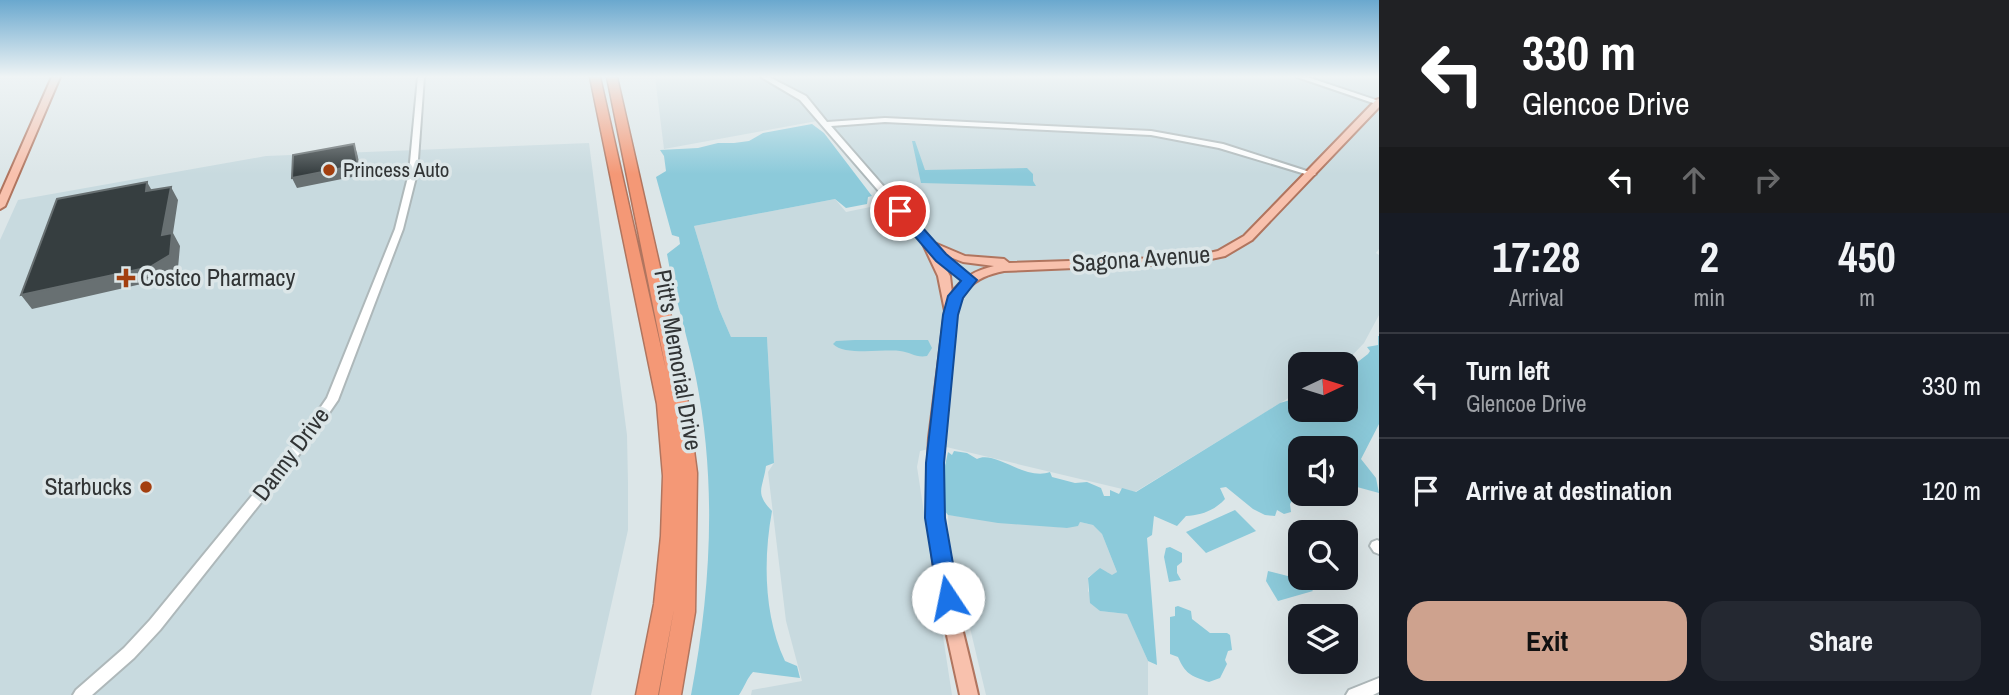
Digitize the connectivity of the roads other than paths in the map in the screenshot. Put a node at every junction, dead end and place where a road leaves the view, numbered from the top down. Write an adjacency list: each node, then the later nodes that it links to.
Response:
1 (42, 109): 9 (main road)
2 (418, 109): 15 (street, Danny Drive)
3 (602, 109): 16 (highway, Pitt's Memorial Drive)
4 (619, 109): 17 (highway, Pitt's Memorial Drive)
5 (812, 109): 7 (street)
6 (1371, 109): 8 (main road, Sagona Avenue)
7 (825, 124): 8 (street); 10 (street)
8 (1312, 174): 11 (main road, Sagona Avenue)
9 (0, 206)
10 (928, 244): 11 (main road); 12 (street); 13 (main road)
11 (1018, 265): 12 (main road, Sagona Avenue)
12 (970, 280): 13 (main road)
13 (950, 315): 18 (main road)
14 (1379, 685): 19 (street)
15 (81, 695)
16 (648, 695)
17 (670, 695)
18 (969, 695)
19 (1354, 695)

